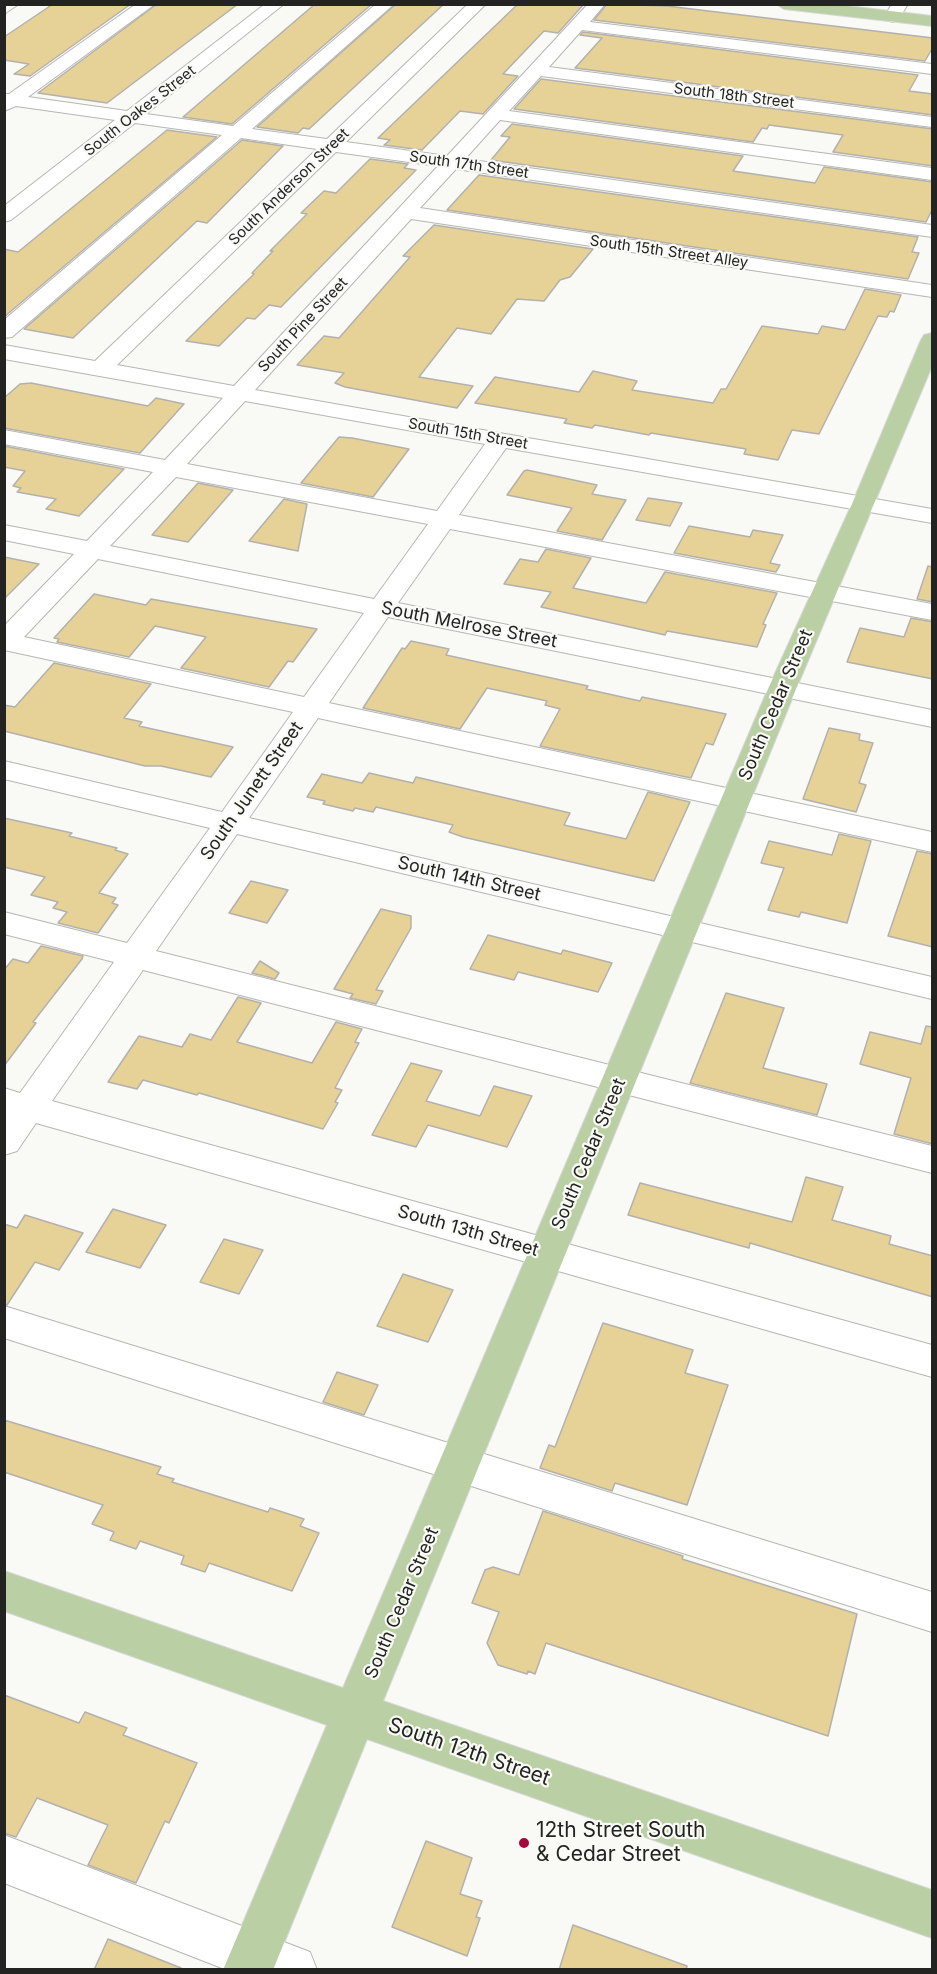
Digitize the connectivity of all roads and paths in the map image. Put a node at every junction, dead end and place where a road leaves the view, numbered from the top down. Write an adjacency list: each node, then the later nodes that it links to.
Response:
1 (11, 4): 8 (street)
2 (147, 4): 14 (street)
3 (276, 4): 16 (street, South Oakes Street)
4 (386, 4): 18 (street)
5 (478, 4): 19 (street, South Anderson Street)
6 (597, 4): 11 (street, South Pine Street)
7 (784, 4): 9 (main road)
8 (4, 9)
9 (896, 11): 10 (main road)
10 (933, 21)
11 (578, 25): 12 (street); 13 (street, South Pine Street)
12 (933, 69)
13 (536, 70): 15 (street, South Pine Street); 17 (street, South 18th Street)
14 (7, 102): 16 (street, South 17th Street)
15 (495, 114): 20 (street, South Pine Street); 21 (street)
16 (133, 117): 18 (street, South 17th Street); 23 (street, South Oakes Street)
17 (933, 122)
18 (238, 132): 19 (street, South 17th Street); 26 (street)
19 (333, 145): 20 (street, South 17th Street); 29 (street, South Anderson Street)
20 (451, 162): 22 (street, South Pine Street); 24 (street, South 17th Street)
21 (933, 174)
22 (406, 213): 25 (street, South 15th Street Alley); 30 (street, South Pine Street)
23 (4, 216)
24 (933, 231)
25 (933, 291)
26 (4, 332)
27 (933, 340): 34 (main road, South Cedar Street)
28 (4, 352): 29 (street, South 15th Street)
29 (100, 369): 30 (street, South 15th Street)
30 (240, 393): 32 (street, South 15th Street); 33 (street, South Pine Street)
31 (4, 437): 33 (street)
32 (500, 440): 34 (street, South 15th Street); 36 (street, South Junett Street)
33 (170, 469): 36 (street); 38 (street, South Pine Street)
34 (864, 504): 35 (street, South 15th Street); 39 (main road, South Cedar Street)
35 (933, 516)
36 (446, 519): 39 (street); 40 (street, South Junett Street)
37 (4, 532): 38 (street, South Melrose Street)
38 (94, 550): 40 (street, South Melrose Street); 42 (street, South Pine Street)
39 (825, 592): 41 (street); 43 (main road, South Cedar Street)
40 (383, 608): 43 (street, South Melrose Street); 44 (street, South Junett Street)
41 (933, 612)
42 (5, 641): 44 (street)
43 (782, 689): 45 (street, South Melrose Street); 47 (main road, South Cedar Street)
44 (311, 707): 47 (street); 48 (street, South Junett Street)
45 (933, 719)
46 (4, 770): 48 (street, South 14th Street)
47 (736, 800): 49 (street); 51 (main road, South Cedar Street)
48 (230, 823): 51 (street, South 14th Street); 52 (street, South Junett Street)
49 (933, 842)
50 (4, 923): 52 (street)
51 (682, 929): 53 (street, South 14th Street); 54 (main road, South Cedar Street)
52 (138, 957): 54 (street); 55 (street, South Junett Street)
53 (933, 988)
54 (619, 1080): 57 (street); 58 (main road, South Cedar Street)
55 (17, 1104): 56 (street, South Junett Street); 58 (street, South 13th Street)
56 (4, 1143)
57 (933, 1160)
58 (547, 1253): 60 (street, South 13th Street); 61 (main road, South Cedar Street)
59 (4, 1322): 61 (street)
60 (933, 1361)
61 (460, 1463): 63 (street); 64 (main road, South Cedar Street)
62 (4, 1592): 64 (main road, South 12th Street)
63 (933, 1612)
64 (356, 1713): 66 (main road, South 12th Street); 67 (main road, South Cedar Street)
65 (4, 1859): 67 (street)
66 (933, 1914)
67 (265, 1965)

